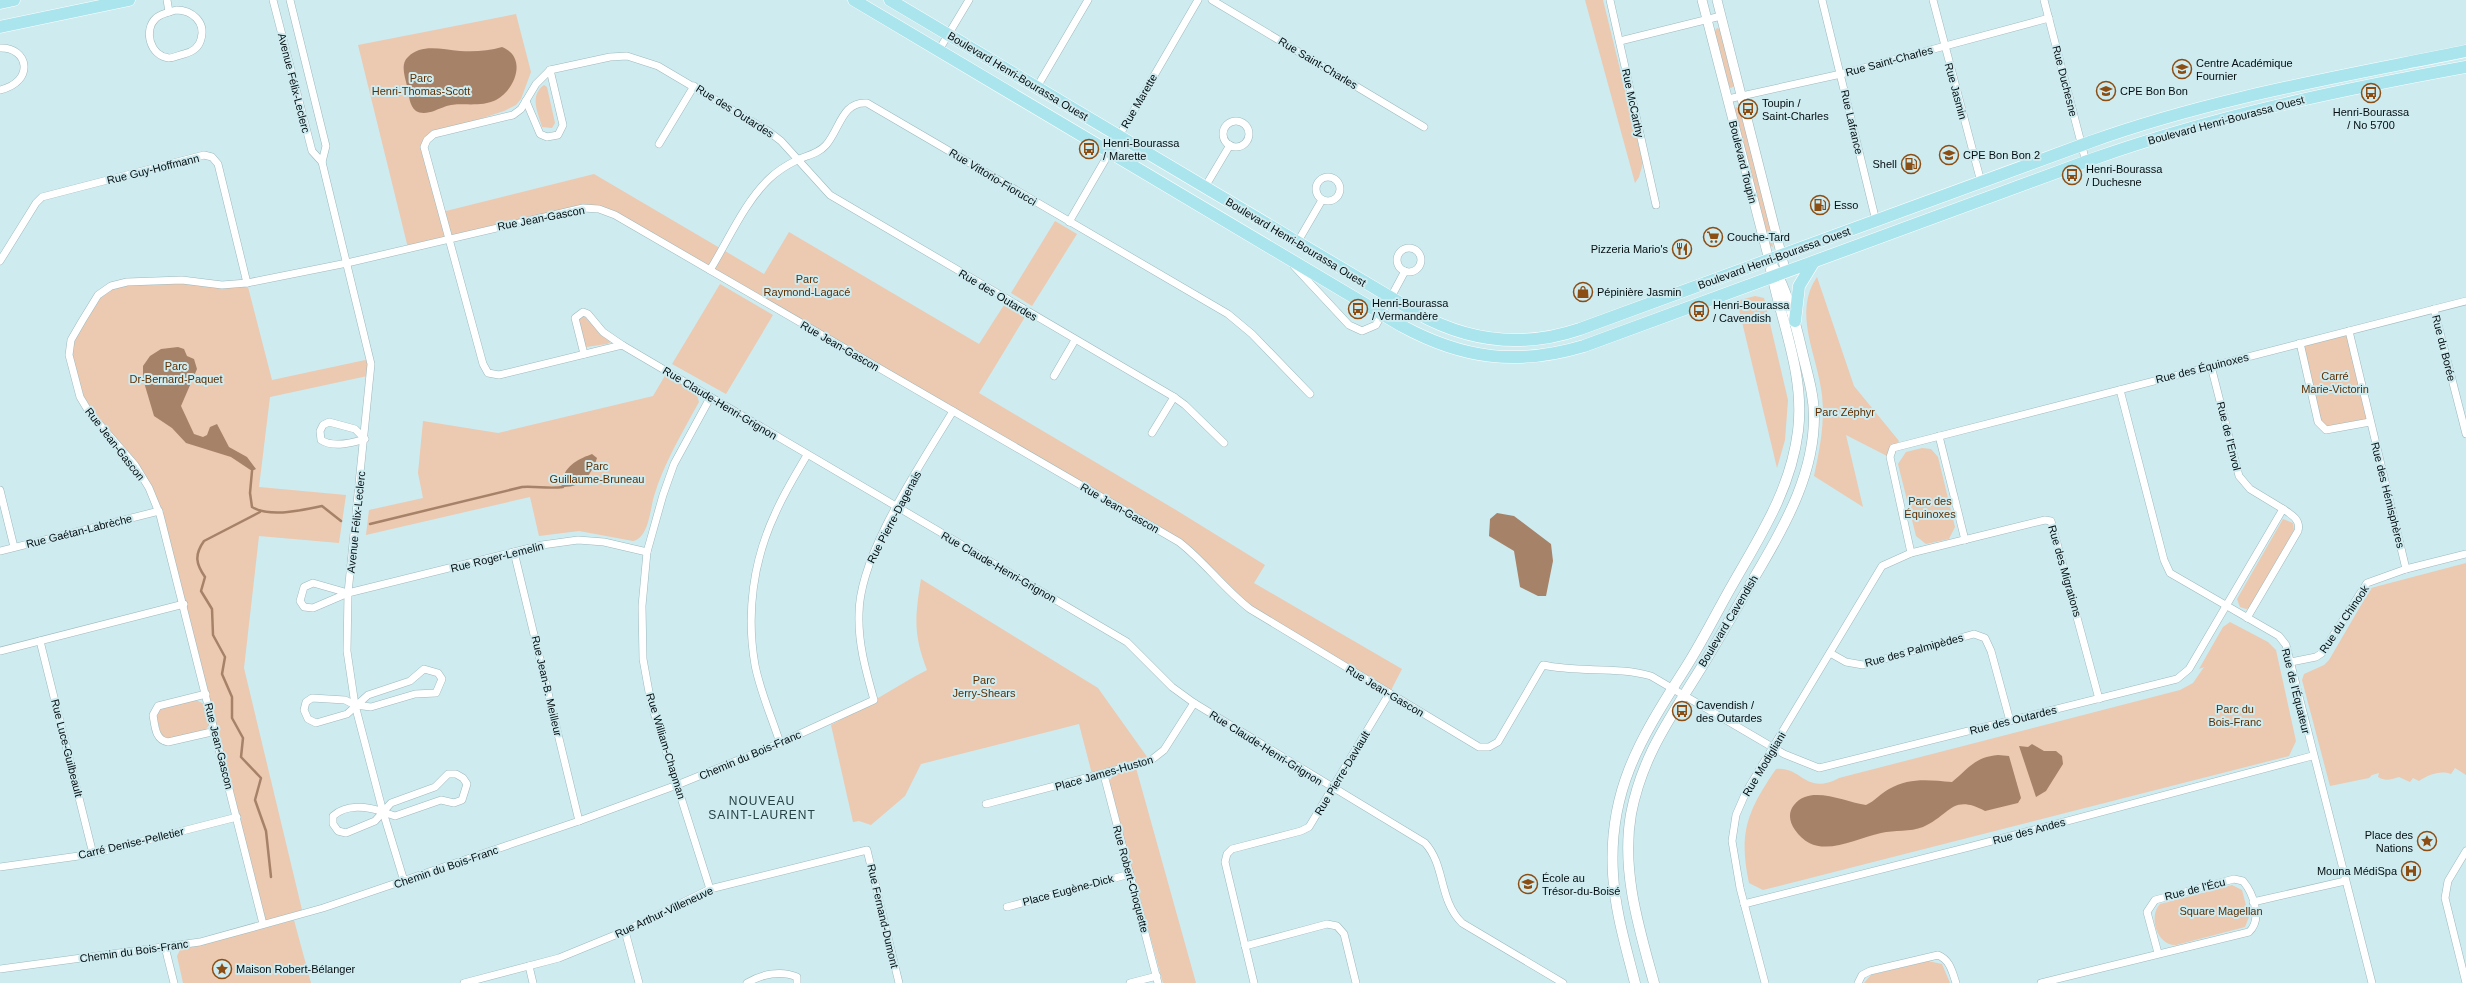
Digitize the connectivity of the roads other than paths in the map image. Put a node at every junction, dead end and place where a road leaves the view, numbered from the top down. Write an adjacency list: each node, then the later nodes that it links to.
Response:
1 (14, 0): 18 (main road)
2 (129, 0): 23 (main road)
3 (167, 0): 19 (street)
4 (273, 0): 46 (street, Avenue Félix-Leclerc)
5 (290, 0): 46 (street, Avenue Félix-Leclerc)
6 (854, 0): 28 (main road, Boulevard Henri-Bourassa Ouest)
7 (890, 0): 24 (main road, Boulevard Henri-Bourassa Ouest)
8 (969, 0): 24 (street)
9 (1088, 0): 34 (street)
10 (1198, 0): 40 (street, Rue Marette)
11 (1212, 0): 39 (street, Rue Saint-Charles)
12 (1610, 0): 25 (street, Rue McCarthy)
13 (1702, 0): 22 (street, Boulevard Toupin)
14 (1716, 0): 20 (street, Boulevard Toupin)
15 (1822, 0): 32 (street, Rue Lafrance)
16 (1933, 0): 26 (street, Rue Jasmin)
17 (2044, 0): 21 (street, Rue Duchesne)
18 (0, 3)
19 (169, 12): 19 (street)
20 (1721, 16): 22 (street); 36 (street, Boulevard Toupin)
21 (2049, 18): 26 (street, Rue Saint-Charles); 43 (street, Rue Duchesne)
22 (1708, 19): 25 (street); 37 (street, Boulevard Toupin)
23 (0, 27)
24 (948, 35): 28 (street); 34 (main road, Boulevard Henri-Bourassa Ouest)
25 (1620, 41): 51 (street, Rue McCarthy)
26 (1945, 46): 32 (street, Rue Saint-Charles); 48 (street, Rue Jasmin)
27 (0, 48): 35 (street)
28 (939, 50): 44 (main road, Boulevard Henri-Bourassa Ouest)
29 (2466, 51): 43 (main road, Boulevard Henri-Bourassa Ouest)
30 (2466, 67): 47 (main road, Boulevard Henri-Bourassa Ouest)
31 (550, 70): 33 (street, Rue des Outardes); 38 (street); 38 (street)
32 (1841, 74): 36 (street, Rue Saint-Charles); 52 (street, Rue Lafrance)
33 (694, 86): 41 (street); 45 (street, Rue des Outardes)
34 (1037, 87): 40 (main road, Boulevard Henri-Bourassa Ouest)
35 (0, 90)
36 (1741, 96): 37 (street, Rue Saint-Charles); 57 (street, Boulevard Toupin)
37 (1728, 99): 58 (street, Boulevard Toupin)
38 (526, 101): 54 (street)
39 (1424, 128)
40 (1118, 136): 44 (street, Rue Marette); 49 (main road, Boulevard Henri-Bourassa Ouest)
41 (659, 144)
42 (1230, 145): 49 (street)
43 (2081, 145): 47 (street, Rue Duchesne); 48 (main road, Boulevard Henri-Bourassa Ouest)
44 (1108, 151): 53 (street, Rue Marette); 56 (main road, Boulevard Henri-Bourassa Ouest)
45 (797, 160): 53 (street, Rue Vittorio-Fiorucci); 62 (street, Rue Vittorio-Fiorucci); 72 (street, Rue des Outardes)
46 (322, 162): 60 (street, Avenue Félix-Leclerc)
47 (2086, 162): 61 (main road, Boulevard Henri-Bourassa Ouest)
48 (1981, 182): 52 (main road, Boulevard Henri-Bourassa Ouest)
49 (1205, 187): 55 (main road, Boulevard Henri-Bourassa Ouest)
50 (1322, 200): 55 (street)
51 (1656, 205)
52 (1876, 221): 57 (main road, Boulevard Henri-Bourassa Ouest)
53 (1069, 222): 79 (street, Rue Vittorio-Fiorucci)
54 (450, 237): 60 (street, Rue Jean-Gascon); 62 (street, Rue Jean-Gascon); 75 (street)
55 (1297, 243): 66 (main road, Boulevard Henri-Bourassa Ouest)
56 (1284, 256): 69 (main road, Boulevard Henri-Bourassa Ouest); 69 (street, Boulevard Henri-Bourassa Ouest)
57 (1781, 256): 58 (main road, Boulevard Henri-Bourassa Ouest); 64 (street, Boulevard Toupin)
58 (1768, 260): 64 (main road, Boulevard Toupin); 66 (main road, Boulevard Henri-Bourassa Ouest)
59 (0, 261): 65 (street, Rue Guy-Hoffmann)
60 (347, 262): 65 (street, Rue Jean-Gascon); 87 (street, Avenue Félix-Leclerc)
61 (1813, 263): 64 (main road, Boulevard Henri-Bourassa Ouest); 70 (main road)
62 (710, 270): 82 (street, Rue Jean-Gascon)
63 (1405, 271): 66 (street)
64 (1779, 275): 69 (main road, Boulevard Henri-Bourassa Ouest); 70 (main road, Boulevard Cavendish); 112 (main road, Boulevard Cavendish)
65 (247, 283): 93 (street, Rue Jean-Gascon)
66 (1391, 298): 69 (street)
67 (2466, 301): 68 (street, Rue des Équinoxes)
68 (2434, 309): 71 (street, Rue des Équinoxes); 85 (street, Rue du Borée)
69 (1382, 315)
70 (1795, 321): 115 (main road, Boulevard Cavendish)
71 (2349, 330): 73 (street, Rue des Équinoxes); 83 (street, Rue des Hémisphères)
72 (1075, 340): 77 (street); 80 (street, Rue des Outardes)
73 (2300, 343): 76 (street, Rue des Équinoxes); 83 (street)
74 (622, 345): 75 (street); 75 (street, Rue Claude-Henri-Grignon); 81 (street, Rue Claude-Henri-Grignon)
75 (584, 354)
76 (2211, 366): 78 (street, Rue des Équinoxes); 92 (street, Rue de l'Envol)
77 (1054, 376)
78 (2120, 390): 86 (street, Rue des Équinoxes); 105 (street, Rue de l'Équateur)
79 (1310, 394)
80 (1174, 397): 84 (street); 88 (street, Rue des Outardes)
81 (710, 398): 89 (street, Rue Claude-Henri-Grignon); 98 (street, Rue William-Chapman)
82 (953, 411): 91 (street, Rue Pierre-Dagenais); 114 (street, Rue Jean-Gascon)
83 (2370, 422): 102 (street, Rue des Hémisphères)
84 (1152, 434)
85 (2466, 434)
86 (1939, 436): 94 (street); 99 (street, Rue des Équinoxes)
87 (365, 439): 87 (street); 103 (street, Avenue Félix-Leclerc)
88 (1224, 443)
89 (807, 455): 91 (street, Rue Claude-Henri-Grignon); 122 (street)
90 (0, 490): 95 (street)
91 (897, 508): 117 (street, Rue Pierre-Dagenais); 118 (street, Rue Claude-Henri-Grignon)
92 (2283, 509): 105 (street, Rue des Outardes); 106 (street)
93 (159, 512): 95 (street, Rue Gaétan-Labrèche); 104 (street, Rue Jean-Gascon)
94 (1964, 540): 99 (street, Rue des Migrations); 116 (street, Rue des Migrations)
95 (14, 547): 96 (street, Rue Gaétan-Labrèche)
96 (0, 551)
97 (514, 552): 98 (street, Rue Roger-Lemelin); 103 (street, Rue Roger-Lemelin); 131 (street, Rue Jean-B. Meilleur)
98 (647, 552): 126 (street, Rue William-Chapman)
99 (1911, 553): 101 (street, Rue des Migrations)
100 (2466, 554): 102 (street, Rue du Chinook)
101 (1882, 566): 109 (street, Rue Modigliani)
102 (2406, 569): 110 (street, Rue du Chinook)
103 (348, 593): 103 (street, Rue Roger-Lemelin); 119 (street, Avenue Félix-Leclerc)
104 (184, 604): 107 (street); 113 (street, Rue Jean-Gascon)
105 (2226, 606): 106 (street, Rue de l'Équateur); 116 (street, Rue des Outardes)
106 (2247, 618): 110 (street, Rue de l'Équateur)
107 (40, 642): 108 (street); 134 (street, Rue Luce-Guilbeault)
108 (0, 651)
109 (1830, 653): 120 (street, Rue des Palmipèdes); 123 (street, Rue Modigliani)
110 (2291, 662): 124 (street, Rue de l'Équateur)
111 (1544, 666): 112 (street, Rue des Outardes); 114 (street, Rue Jean-Gascon)
112 (1673, 687): 115 (street, Rue des Outardes); 162 (main road, Boulevard Cavendish)
113 (206, 694): 121 (street, Rue Jean-Gascon); 121 (street)
114 (1389, 694): 127 (street, Rue Pierre-Daviault)
115 (1684, 694): 123 (street, Rue des Outardes); 163 (main road, Boulevard Cavendish)
116 (2099, 699): 120 (street, Rue des Outardes)
117 (874, 700): 122 (street, Chemin du Bois-Franc)
118 (1194, 703): 125 (street, Place James-Huston); 127 (street, Rue Claude-Henri-Grignon)
119 (355, 704): 119 (street); 119 (street); 129 (street, Avenue Félix-Leclerc)
120 (2010, 721): 123 (street, Rue des Outardes)
121 (216, 731): 130 (street, Rue Jean-Gascon)
122 (780, 743): 126 (street, Chemin du Bois-Franc)
123 (1774, 747): 141 (street, Rue Modigliani)
124 (2312, 756): 138 (street, Rue de l'Équateur); 141 (street, Rue des Andes)
125 (1104, 775): 128 (street, Place James-Huston); 136 (street, Rue Robert-Choquette)
126 (677, 785): 131 (street, Chemin du Bois-Franc); 139 (street, Rue William-Chapman)
127 (1332, 788): 145 (street, Rue Pierre-Daviault); 161 (street, Rue Claude-Henri-Grignon)
128 (986, 804)
129 (383, 812): 129 (street); 129 (street); 137 (street, Avenue Félix-Leclerc)
130 (237, 817): 134 (street, Carré Denise-Pelletier); 143 (street, Rue Jean-Gascon)
131 (579, 821): 137 (street, Chemin du Bois-Franc)
132 (867, 850): 139 (street, Rue Arthur-Villeneuve); 157 (street, Rue Fernand-Dumont)
133 (2466, 851): 169 (street)
134 (93, 854): 135 (street, Carré Denise-Pelletier)
135 (0, 867)
136 (1130, 874): 142 (street, Place Eugène-Dick); 150 (street, Rue Robert-Choquette)
137 (404, 881): 143 (street, Chemin du Bois-Franc)
138 (2345, 881): 140 (street); 168 (street, Rue de l'Équateur)
139 (710, 888): 144 (street, Rue Arthur-Villeneuve)
140 (2253, 902): 147 (street, Rue de l'Écu); 147 (street, Rue de l'Écu)
141 (1744, 904): 164 (street, Rue Modigliani)
142 (1007, 907)
143 (263, 924): 146 (street, Chemin du Bois-Franc)
144 (625, 931): 148 (street, Rue Arthur-Villeneuve); 154 (street)
145 (1245, 946): 159 (street, Rue Pierre-Daviault); 160 (street)
146 (166, 947): 149 (street, Chemin du Bois-Franc); 151 (street)
147 (2158, 953): 167 (street, Rue de l'Écu)
148 (529, 966): 152 (street, Rue Arthur-Villeneuve); 153 (street)
149 (0, 969)
150 (1158, 980): 158 (street)
151 (174, 983)
152 (464, 983)
153 (533, 983)
154 (639, 983)
155 (747, 983): 156 (street)
156 (797, 983)
157 (899, 983)
158 (1130, 983)
159 (1254, 983)
160 (1356, 983)
161 (1563, 983)
162 (1635, 983)
163 (1654, 983)
164 (1765, 983)
165 (1858, 983): 166 (street)
166 (1956, 983)
167 (2041, 983)
168 (2372, 983)
169 (2466, 983)

